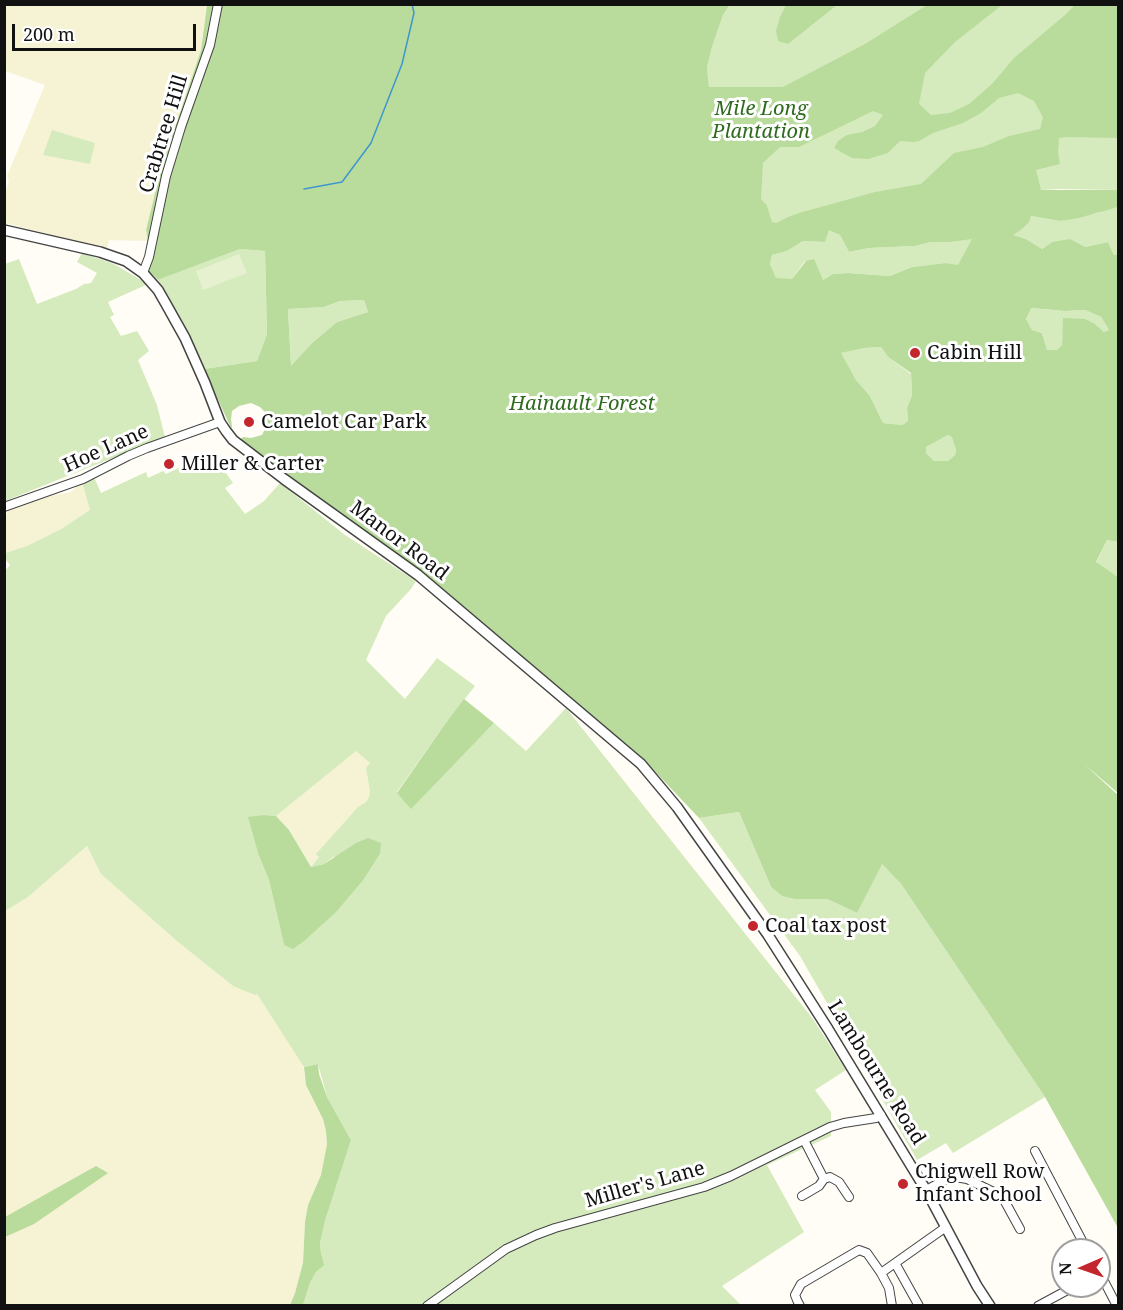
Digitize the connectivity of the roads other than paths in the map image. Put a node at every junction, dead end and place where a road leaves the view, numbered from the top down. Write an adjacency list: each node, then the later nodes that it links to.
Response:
1 (218, 4): 3 (street, Crabtree Hill)
2 (4, 230): 3 (street, Manor Road)
3 (143, 273): 4 (street, Manor Road)
4 (220, 422): 5 (street, Hoe Lane); 6 (street, Manor Road)
5 (4, 507)
6 (761, 926): 7 (street, Lambourne Road)
7 (881, 1115): 8 (street, Miller's Lane); 11 (street, Lambourne Road)
8 (804, 1140): 10 (street); 20 (street, Miller's Lane)
9 (1035, 1152): 16 (street)
10 (824, 1179): 12 (street); 13 (street)
11 (926, 1190): 14 (street, Lambourne Road); 15 (street)
12 (802, 1196)
13 (849, 1197)
14 (946, 1227): 17 (street); 24 (street, Lambourne Road)
15 (1020, 1229)
16 (1081, 1238)
17 (895, 1263): 18 (street); 23 (street)
18 (881, 1273): 21 (street); 22 (street)
19 (1052, 1298): 25 (street)
20 (427, 1305)
21 (800, 1305)
22 (892, 1305)
23 (919, 1305)
24 (990, 1305)
25 (1038, 1305)

